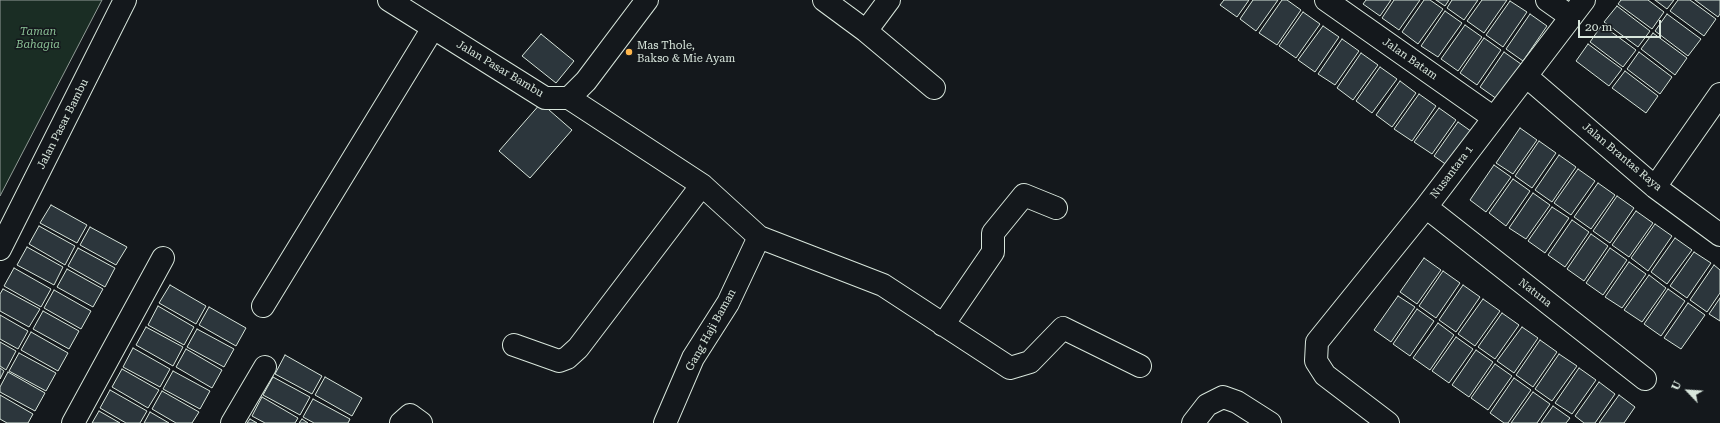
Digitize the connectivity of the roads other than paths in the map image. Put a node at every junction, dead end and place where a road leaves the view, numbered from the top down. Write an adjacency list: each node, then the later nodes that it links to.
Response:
1 (125, 0): 23 (street, Jalan Pasar Bambu)
2 (389, 0): 10 (street, Jalan Pasar Bambu)
3 (647, 0): 15 (street)
4 (824, 0): 11 (street)
5 (889, 0): 11 (street)
6 (1326, 0): 16 (street, Jalan Batam)
7 (1547, 0): 9 (street)
8 (1584, 0): 9 (street, Nusantara 1)
9 (1571, 17): 12 (street, Nusantara 1)
10 (433, 28): 15 (street, Jalan Pasar Bambu); 25 (street)
11 (866, 31): 13 (street)
12 (1526, 76): 16 (street, Nusantara 1); 18 (street, Jalan Brantas Raya)
13 (934, 88)
14 (1720, 94): 18 (street)
15 (569, 98): 17 (street)
16 (1494, 118): 19 (street, Nusantara 1)
17 (702, 185): 22 (street); 27 (street)
18 (1655, 187): 21 (street, Jalan Brantas Raya)
19 (1426, 207): 30 (street, Natuna); 38 (street, Nusantara 1)
20 (1056, 208): 26 (street)
21 (1720, 235)
22 (759, 237): 26 (street); 35 (street, Gang Haji Baman)
23 (0, 249)
24 (164, 258): 31 (street)
25 (263, 306)
26 (943, 325): 28 (street)
27 (514, 345)
28 (1140, 366)
29 (265, 367): 32 (street)
30 (1645, 379)
31 (73, 423)
32 (232, 423)
33 (401, 423): 34 (street)
34 (421, 423)
35 (665, 423)
36 (1193, 423): 37 (street)
37 (1270, 423)
38 (1388, 423)

